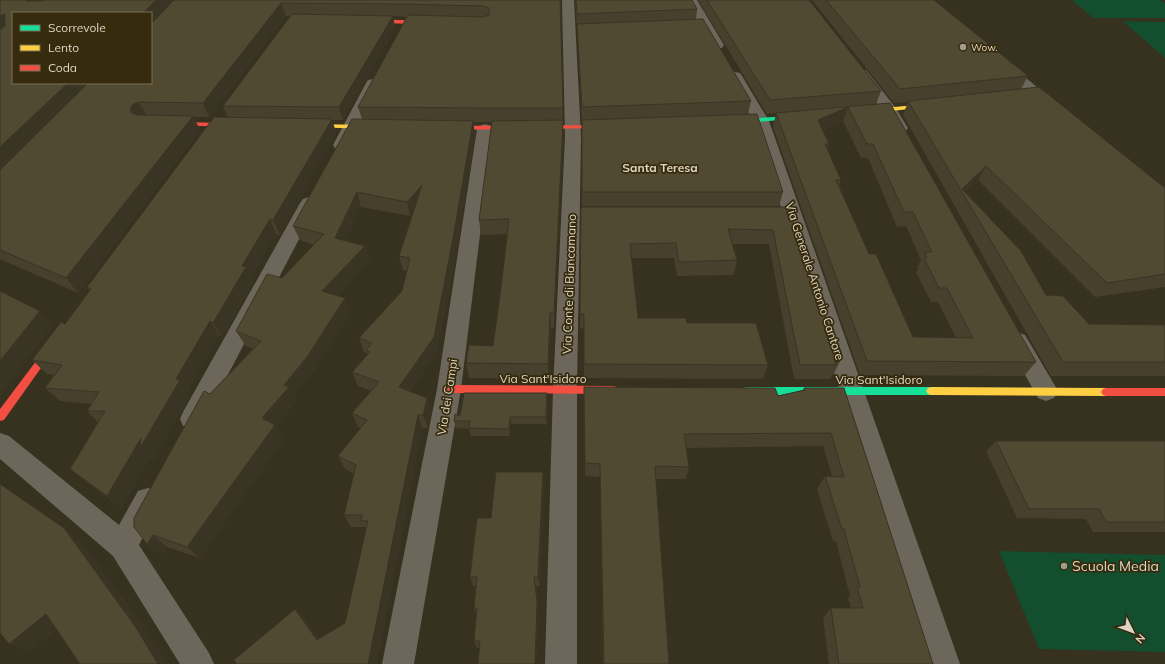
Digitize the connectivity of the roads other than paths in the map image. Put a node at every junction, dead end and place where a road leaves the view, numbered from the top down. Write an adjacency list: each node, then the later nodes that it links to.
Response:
1 (568, 0): 30 (street, Via Conte di Biancamano)
2 (691, 0): 7 (street)
3 (352, 21): 4 (street)
4 (406, 22): 5 (street); 8 (street)
5 (445, 23)
6 (691, 27): 7 (street)
7 (706, 27): 9 (street)
8 (395, 43)
9 (722, 54)
10 (990, 54): 18 (street)
11 (853, 63): 15 (street)
12 (384, 64): 25 (street)
13 (730, 67): 20 (street, Via Generale Antonio Cantore)
14 (944, 104): 15 (street)
15 (890, 110): 17 (street); 32 (street)
16 (224, 113): 28 (street)
17 (852, 113)
18 (1061, 114)
19 (814, 116): 20 (street)
20 (761, 121): 21 (street); 41 (street, Via Generale Antonio Cantore)
21 (722, 122)
22 (155, 124): 28 (street)
23 (247, 126): 28 (street)
24 (294, 126): 25 (street)
25 (350, 126): 27 (street); 33 (street)
26 (620, 126): 30 (street)
27 (390, 127)
28 (212, 128)
29 (438, 128): 31 (street)
30 (573, 128): 31 (street); 38 (street, Via Conte di Biancamano)
31 (485, 129): 37 (street, Via dei Campi)
32 (910, 147)
33 (332, 161)
34 (317, 189): 45 (street)
35 (1007, 322): 42 (street)
36 (61, 334): 44 (street)
37 (449, 389): 38 (street, Via Sant'Isidoro); 50 (street, Via dei Campi)
38 (565, 390): 39 (street, Via Sant'Isidoro); 51 (street, Via Conte di Biancamano)
39 (625, 390)
40 (734, 391): 41 (street, Via Sant'Isidoro)
41 (851, 391): 42 (street, Via Sant'Isidoro); 52 (street, Via Generale Antonio Cantore)
42 (1046, 392): 43 (street, Via Sant'Isidoro)
43 (1165, 392)
44 (0, 417)
45 (182, 438)
46 (0, 444): 48 (street)
47 (156, 486): 48 (street)
48 (124, 546): 49 (street)
49 (198, 664)
50 (398, 664)
51 (561, 664)
52 (944, 664)

